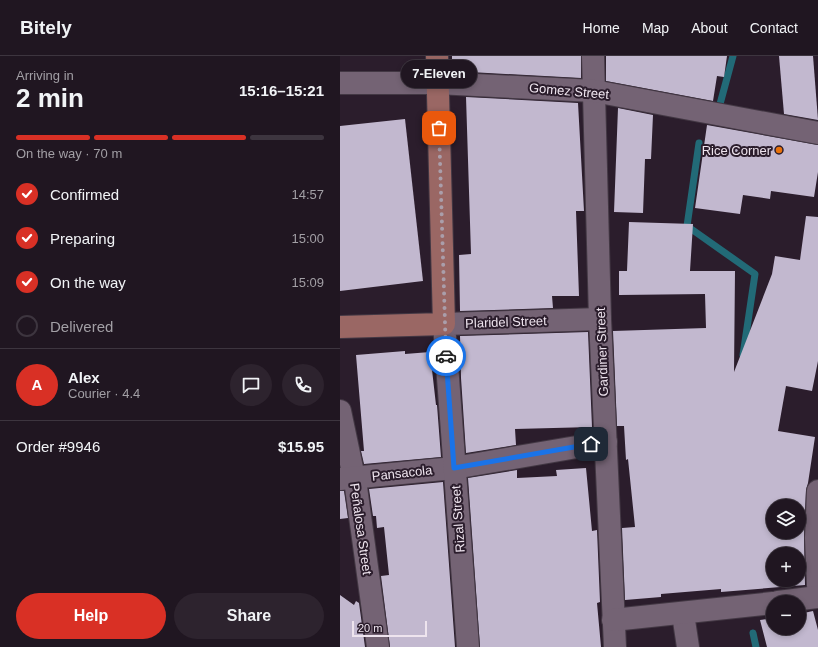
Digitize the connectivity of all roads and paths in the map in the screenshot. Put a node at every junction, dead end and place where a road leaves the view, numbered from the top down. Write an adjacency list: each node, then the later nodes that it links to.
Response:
1 (437, 56): 4 (main road, Rizal Street)
2 (592, 56): 5 (street, Gardiner Street)
3 (340, 83): 4 (street, Gomez Street)
4 (437, 83): 5 (street, Gomez Street); 8 (main road, Rizal Street)
5 (594, 90): 6 (street, Gomez Street); 7 (street, Gardiner Street)
6 (818, 133)
7 (600, 319): 8 (street, Plaridel Street); 11 (street, Gardiner Street)
8 (444, 324): 9 (main road, Plaridel Street); 12 (street, Rizal Street)
9 (340, 327)
10 (340, 411): 13 (street, Peñalosa Street)
11 (606, 442): 12 (street, Pansacola); 20 (street, Gardiner Street)
12 (454, 468): 13 (street, Pansacola); 22 (street, Rizal Street)
13 (347, 478): 21 (street, Peñalosa Street)
14 (818, 491): 15 (street)
15 (818, 585)
16 (818, 597): 17 (street)
17 (806, 598)
18 (766, 604): 19 (street)
19 (683, 614): 20 (street); 24 (street)
20 (613, 620): 23 (street, Gardiner Street)
21 (378, 647)
22 (468, 647)
23 (615, 647)
24 (688, 647)

